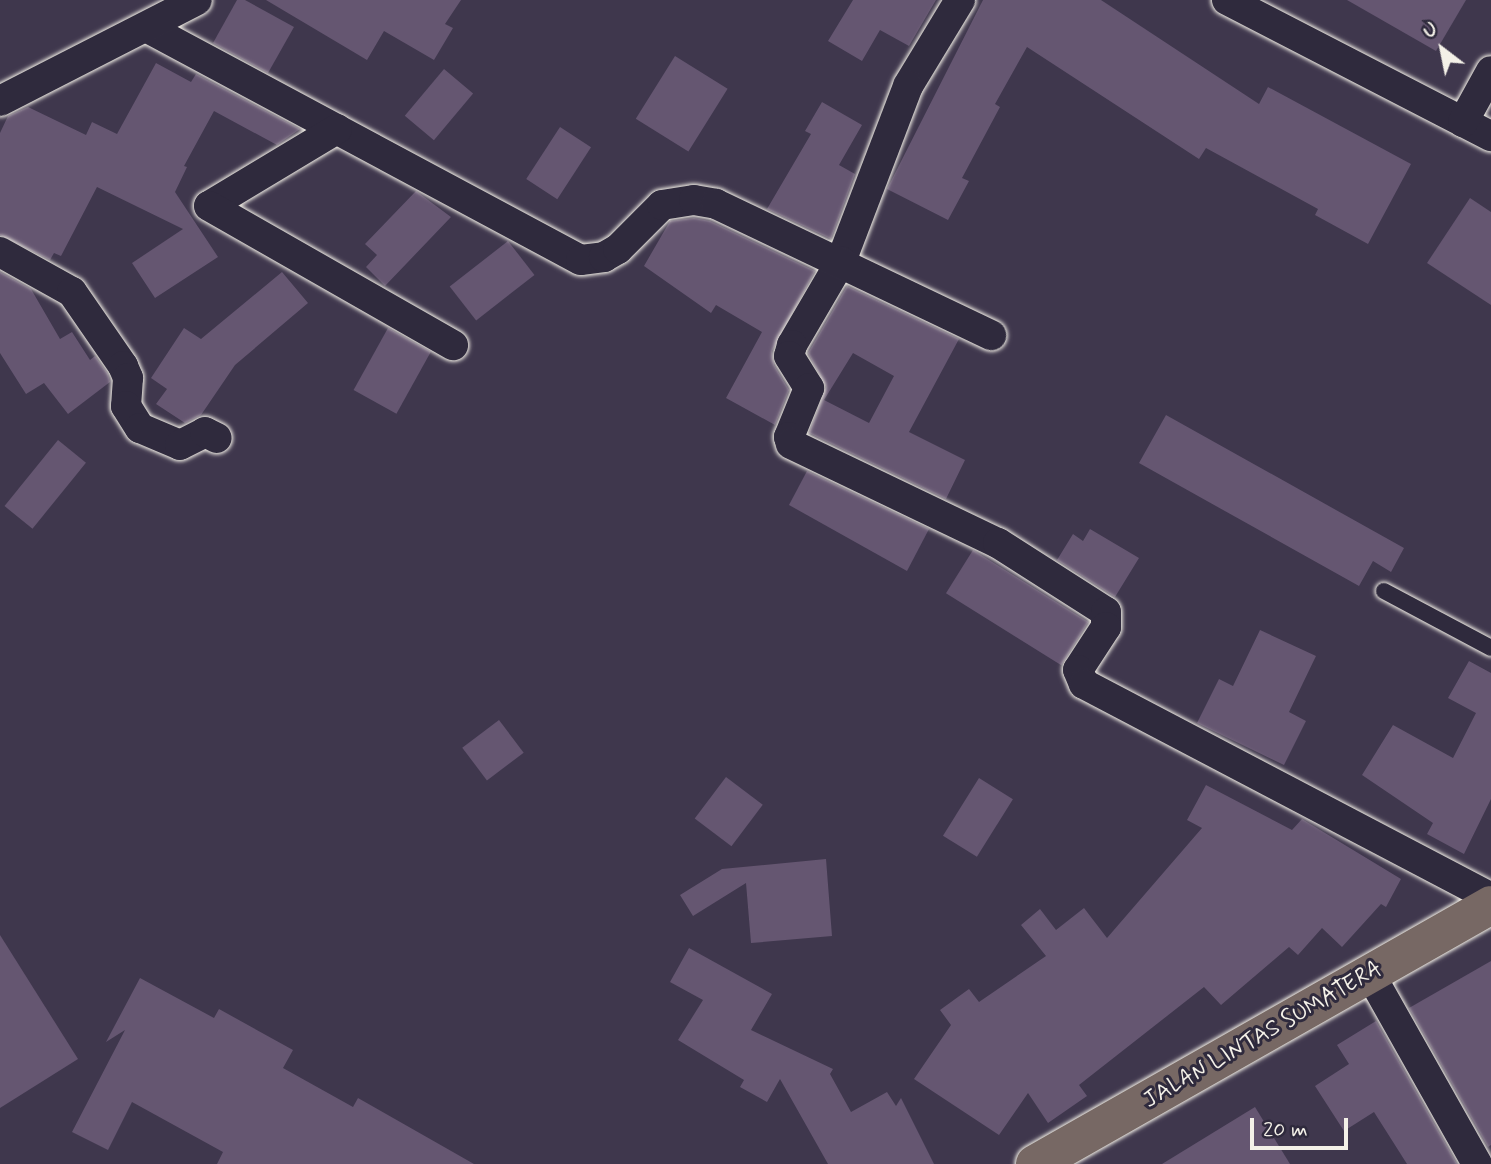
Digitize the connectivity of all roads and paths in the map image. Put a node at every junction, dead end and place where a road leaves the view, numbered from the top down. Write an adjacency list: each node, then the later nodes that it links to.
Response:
1 (197, 0): 4 (street)
2 (960, 0): 11 (street)
3 (1227, 0): 7 (street)
4 (146, 27): 6 (street); 8 (street)
5 (1491, 71): 7 (street)
6 (0, 101)
7 (1463, 121): 9 (street)
8 (337, 129): 11 (street); 13 (street)
9 (1491, 136)
10 (0, 252): 14 (street)
11 (841, 261): 12 (street); 17 (street)
12 (991, 335)
13 (453, 345)
14 (217, 438)
15 (1384, 591): 16 (lane)
16 (1491, 648)
17 (1491, 898)
18 (1491, 905): 19 (highway, JALAN LINTAS SUMATERA)
19 (1370, 975): 20 (highway, JALAN LINTAS SUMATERA); 21 (street)
20 (1035, 1164)
21 (1477, 1164)

